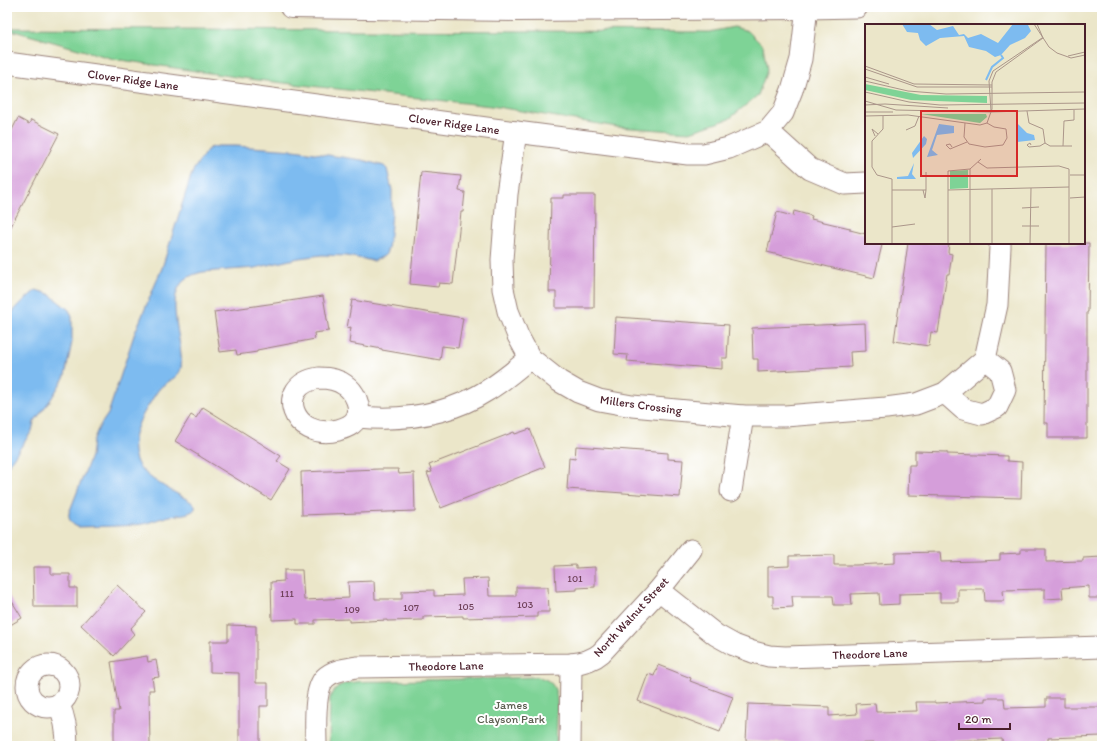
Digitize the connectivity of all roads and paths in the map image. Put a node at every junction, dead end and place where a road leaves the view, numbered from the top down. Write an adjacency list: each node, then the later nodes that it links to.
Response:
1 (291, 7): 2 (highway)
2 (807, 7): 3 (street); 5 (street, Clover Ridge Lane)
3 (857, 7)
4 (7, 63): 6 (street, Clover Ridge Lane)
5 (768, 131): 6 (street, Clover Ridge Lane); 7 (street)
6 (516, 132): 9 (street, Millers Crossing)
7 (865, 183)
8 (1000, 244): 10 (street)
9 (530, 358): 12 (street, Millers Crossing); 13 (street)
10 (985, 359): 11 (street, Millers Crossing); 11 (street)
11 (945, 393): 12 (street, Millers Crossing)
12 (744, 416): 14 (street)
13 (358, 417)
14 (731, 490)
15 (691, 550): 16 (street, North Walnut Street)
16 (659, 590): 17 (street, Theodore Lane); 18 (street, North Walnut Street)
17 (1102, 647)
18 (571, 664): 21 (street, Theodore Lane); 22 (street)
19 (59, 705): 20 (street)
20 (67, 746)
21 (316, 746)
22 (570, 746)

